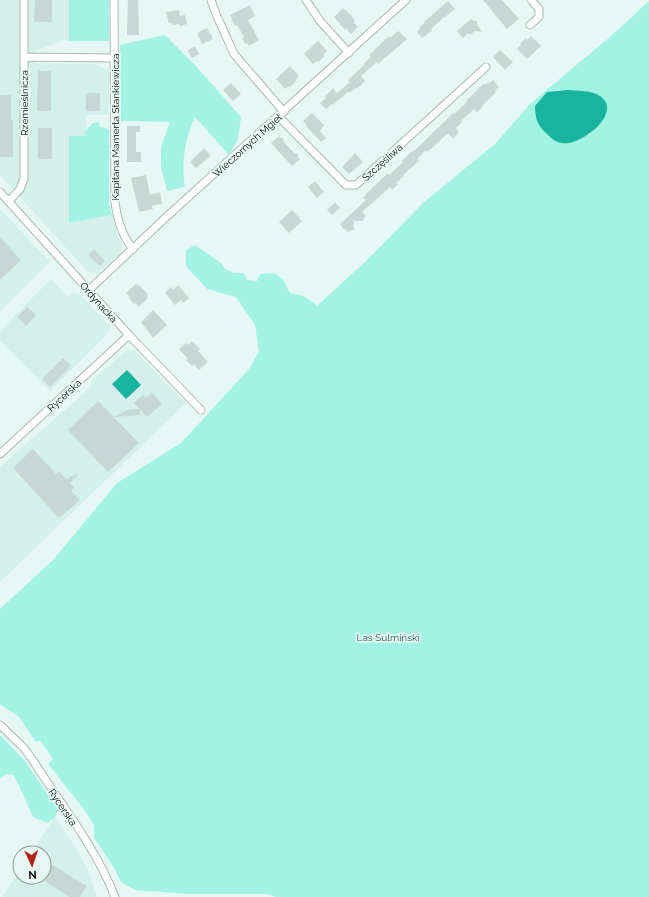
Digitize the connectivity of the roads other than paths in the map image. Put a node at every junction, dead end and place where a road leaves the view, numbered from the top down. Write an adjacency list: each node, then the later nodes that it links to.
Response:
1 (24, 0): 9 (street, Rzemieślnicza)
2 (114, 0): 10 (street, Kapitana Mamerta Stankiewicza)
3 (211, 0): 12 (street, Szczęśliwa)
4 (306, 0): 8 (street)
5 (406, 0): 8 (street, Wieczornych Mgieł)
6 (531, 0): 7 (street)
7 (530, 25)
8 (349, 53): 12 (street, Wieczornych Mgieł)
9 (24, 57): 10 (street); 14 (street, Rzemieślnicza)
10 (114, 58): 15 (street, Kapitana Mamerta Stankiewicza)
11 (486, 67): 12 (street, Szczęśliwa)
12 (281, 114): 15 (street, Wieczornych Mgieł)
13 (0, 192): 14 (street, Ordynacka)
14 (8, 201): 16 (street, Ordynacka)
15 (133, 249): 16 (street, Wieczornych Mgieł)
16 (89, 290): 17 (street, Ordynacka)
17 (129, 335): 18 (street, Ordynacka); 19 (street, Rycerska)
18 (201, 410)
19 (0, 454)
20 (0, 725): 21 (street, Rycerska)
21 (115, 897)

